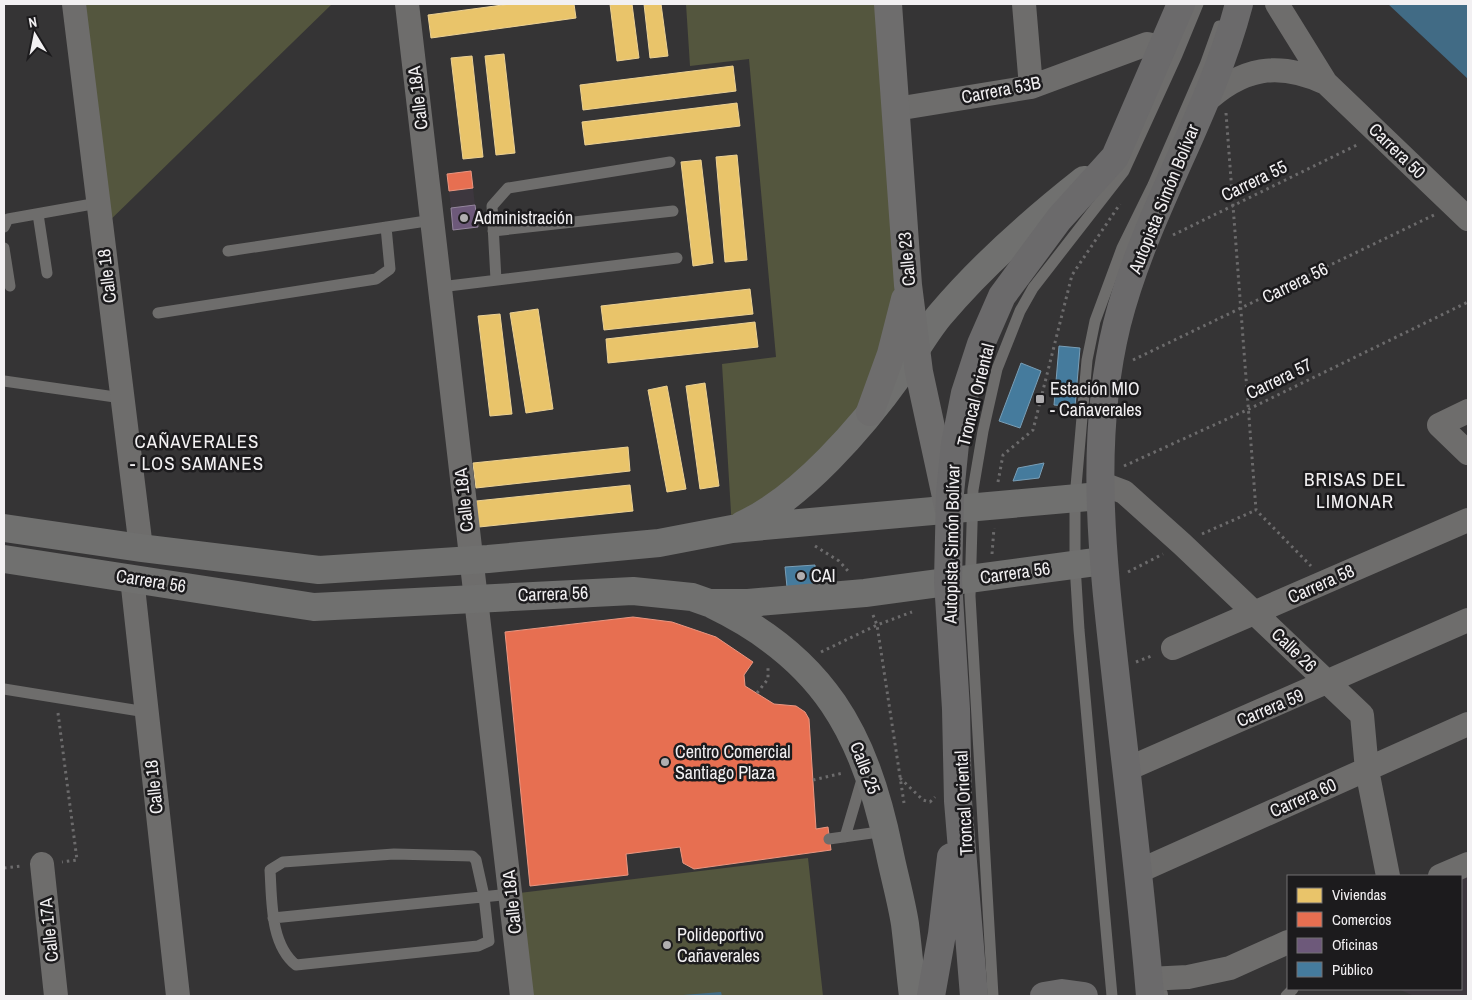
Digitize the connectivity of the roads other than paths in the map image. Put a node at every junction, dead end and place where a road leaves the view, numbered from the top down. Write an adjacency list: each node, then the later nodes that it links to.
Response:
1 (74, 4): 16 (street, Calle 18)
2 (407, 4): 20 (street, Calle 18A)
3 (888, 4): 13 (main road, Calle 23)
4 (1024, 4): 11 (street)
5 (1181, 4): 9 (highway, Autopista Simón Bolívar)
6 (1198, 4): 40 (lane, Troncal Oriental)
7 (1277, 4): 10 (street, Carrera 50)
8 (1230, 10): 12 (highway, Autopista Simón Bolívar); 39 (lane)
9 (1161, 48): 11 (street, Carrera 53B); 14 (highway, Autopista Simón Bolívar)
10 (1326, 83): 12 (street, Carrera 50); 18 (street, Carrera 50)
11 (1031, 87): 13 (street, Carrera 53B)
12 (1215, 107): 39 (highway, Autopista Simón Bolívar)
13 (896, 109): 29 (main road, Calle 23)
14 (1115, 156): 33 (street, Carrera 56); 40 (highway, Autopista Simón Bolívar)
15 (670, 162): 23 (lane)
16 (98, 203): 19 (lane); 35 (street, Calle 18)
17 (673, 211): 23 (lane)
18 (1461, 212)
19 (38, 214): 21 (lane); 27 (lane)
20 (433, 220): 22 (lane); 31 (street, Calle 18A)
21 (4, 227)
22 (386, 227): 25 (lane); 32 (lane)
23 (493, 232): 28 (lane)
24 (4, 248): 30 (lane)
25 (228, 251)
26 (677, 258): 28 (lane)
27 (47, 273)
28 (496, 280): 31 (lane)
29 (908, 285): 33 (main road, Calle 23); 37 (main road)
30 (10, 286)
31 (440, 287): 46 (street, Calle 18A)
32 (158, 313)
33 (918, 348): 37 (street, Carrera 56); 40 (main road, Calle 23)
34 (4, 381): 35 (lane)
35 (122, 398): 44 (street, Calle 18)
36 (1468, 411): 38 (street)
37 (870, 412): 43 (street, Carrera 56)
38 (1468, 454)
39 (1094, 488): 40 (street, Carrera 56); 47 (highway, Autopista Simón Bolívar); 48 (lane); 53 (street, Calle 26)
40 (972, 508): 43 (street, Carrera 56); 50 (highway, Autopista Simón Bolívar)
41 (1468, 520): 53 (street, Carrera 58)
42 (4, 528): 44 (street, Carrera 56)
43 (732, 529): 46 (street, Carrera 56)
44 (141, 548): 46 (street, Carrera 56)
45 (4, 559): 49 (street, Carrera 56)
46 (471, 560): 51 (street, Calle 18A)
47 (1103, 561): 48 (street, Carrera 56); 61 (highway, Autopista Simón Bolívar)
48 (1075, 564): 50 (street, Carrera 56); 86 (lane)
49 (132, 578): 51 (street, Carrera 56); 58 (street, Calle 18)
50 (970, 579): 52 (street, Carrera 56); 63 (highway, Autopista Simón Bolívar); 83 (lane, Troncal Oriental)
51 (477, 597): 52 (street, Carrera 56); 72 (street, Calle 18A)
52 (709, 603): 60 (street, Calle 25)
53 (1255, 613): 55 (street, Carrera 58); 56 (street, Calle 26)
54 (1468, 620): 56 (street, Carrera 59)
55 (1173, 648)
56 (1328, 682): 61 (street, Carrera 59); 62 (street, Calle 26)
57 (4, 689): 58 (lane)
58 (146, 712): 78 (street, Calle 18)
59 (1468, 724): 62 (street, Carrera 60)
60 (867, 765): 64 (street, Calle 25); 65 (lane)
61 (1125, 770): 69 (highway, Autopista Simón Bolívar)
62 (1367, 770): 69 (street, Carrera 60); 70 (street, Calle 26)
63 (958, 801): 81 (highway); 82 (highway, Autopista Simón Bolívar)
64 (886, 831): 65 (lane); 80 (street, Calle 25)
65 (845, 837): 66 (lane)
66 (829, 839)
67 (42, 864): 77 (street, Calle 17A)
68 (1468, 864): 71 (street)
69 (1137, 872): 76 (highway, Autopista Simón Bolívar)
70 (1388, 875)
71 (1442, 875)
72 (511, 894): 73 (lane); 79 (street, Calle 18A)
73 (484, 896): 74 (lane); 74 (lane); 74 (lane)
74 (273, 918)
75 (1287, 942): 76 (street)
76 (1152, 991)
77 (56, 996)
78 (178, 996)
79 (522, 996)
80 (913, 996)
81 (931, 996)
82 (974, 996)
83 (992, 996)
84 (1044, 996): 85 (highway)
85 (1084, 996)
86 (1112, 996)

